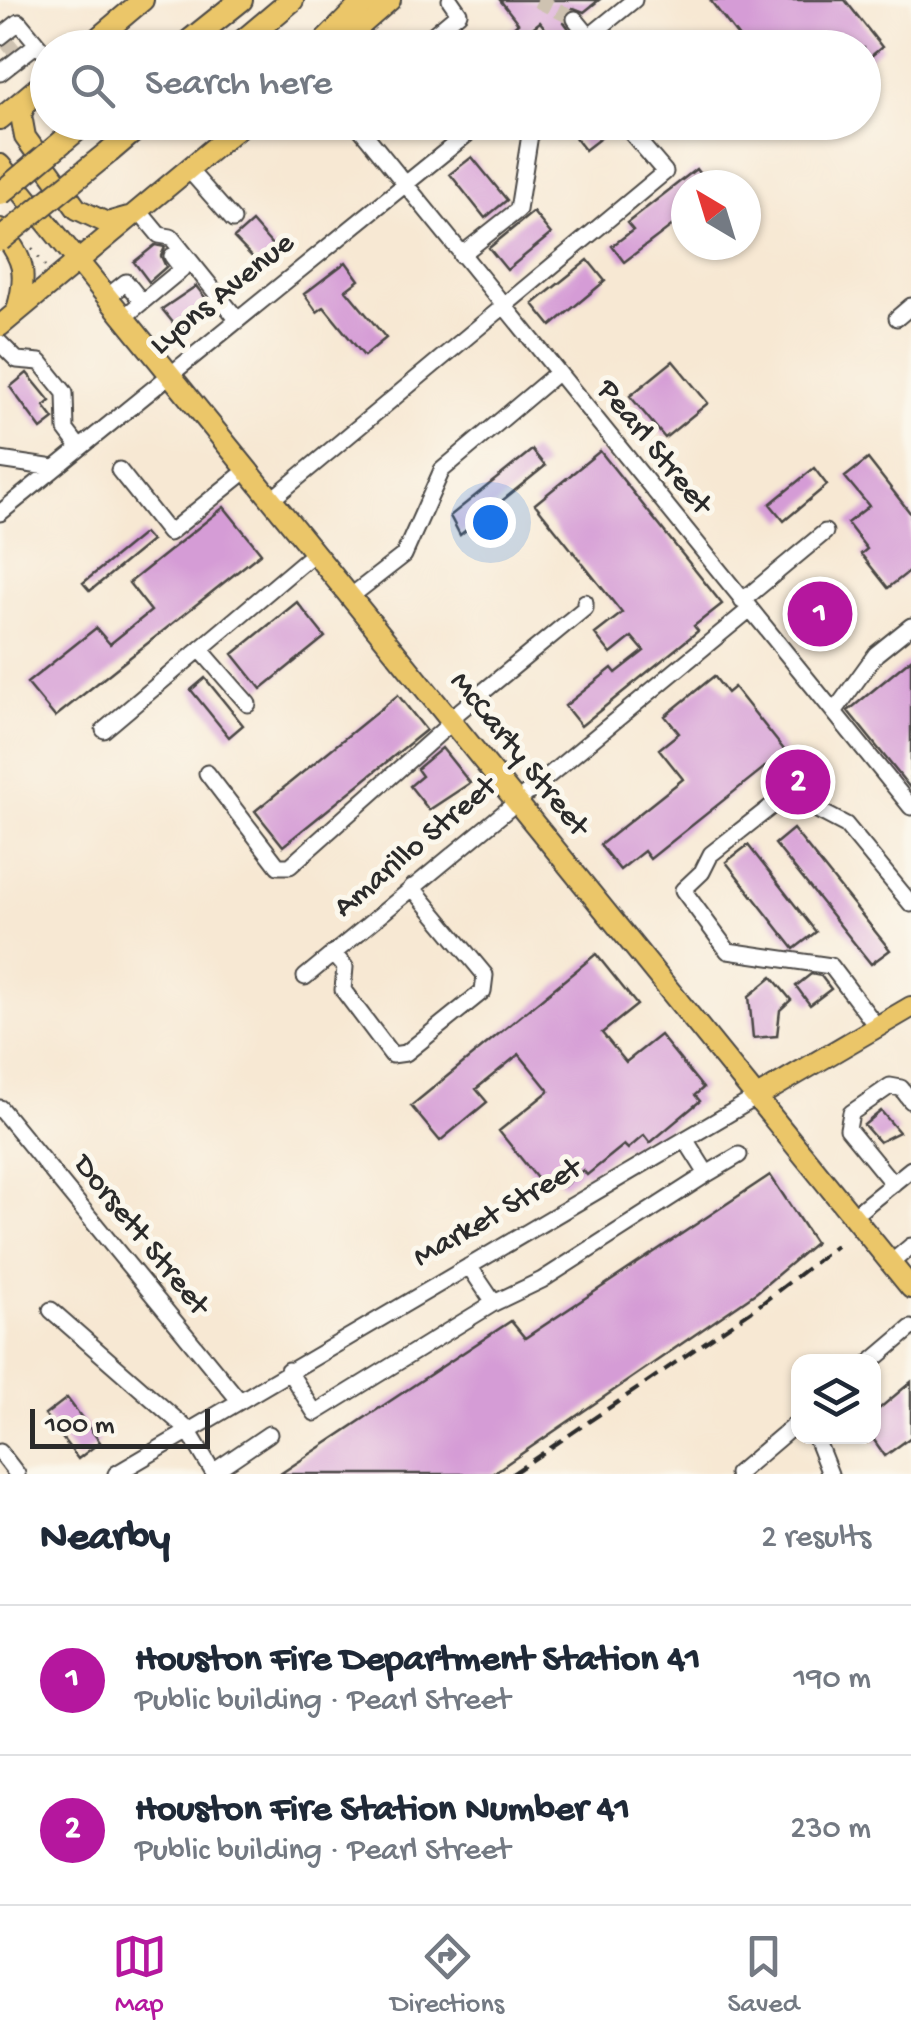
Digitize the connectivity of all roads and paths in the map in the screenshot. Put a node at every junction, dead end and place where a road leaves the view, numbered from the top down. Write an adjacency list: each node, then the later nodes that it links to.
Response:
1 (143, 0): 9 (main road)
2 (241, 0): 10 (highway)
3 (292, 0): 11 (highway)
4 (366, 0): 12 (highway)
5 (390, 0): 13 (main road)
6 (450, 0): 14 (street)
7 (634, 0): 16 (street)
8 (575, 20): 15 (street)
9 (107, 30)
10 (204, 30)
11 (256, 30)
12 (337, 30)
13 (356, 30)
14 (439, 30)
15 (584, 30)
16 (596, 30)
17 (30, 37): 19 (street)
18 (30, 46): 19 (street)
19 (6, 53)
20 (28, 95): 21 (main road); 33 (main road)
21 (4, 108)
22 (64, 140): 32 (highway, bridge)
23 (123, 140): 36 (highway, bridge)
24 (224, 140): 30 (main road)
25 (369, 140): 31 (street, Pearl Street)
26 (460, 140): 31 (street, Lyons Avenue)
27 (529, 140): 38 (street)
28 (637, 140): 43 (street)
29 (0, 165): 39 (main road, McCarty Street)
30 (189, 170): 33 (main road); 34 (street)
31 (405, 185): 38 (street, Pearl Street); 47 (street, Lyons Avenue)
32 (0, 194)
33 (138, 213): 37 (street); 39 (main road)
34 (234, 220)
35 (0, 229): 46 (main road)
36 (0, 240)
37 (173, 253): 41 (street); 47 (street)
38 (461, 255): 43 (street, Pearl Street)
39 (78, 260): 40 (main road, McCarty Street); 46 (main road)
40 (107, 297): 41 (street); 44 (main road, McCarty Street)
41 (142, 302): 44 (street)
42 (911, 306): 45 (street)
43 (505, 308): 49 (street, Pearl Street); 56 (street)
44 (124, 317): 50 (main road, McCarty Street)
45 (897, 318)
46 (8, 319)
47 (237, 319): 50 (street, Lyons Avenue)
48 (0, 343): 51 (street)
49 (557, 373): 60 (street); 62 (street, Pearl Street)
50 (169, 374): 51 (street, Lyons Avenue); 55 (main road, McCarty Street)
51 (80, 448): 53 (street, Lyons Avenue)
52 (3, 464): 53 (street)
53 (54, 468): 57 (street, Lyons Avenue)
54 (119, 470): 55 (street)
55 (247, 470): 56 (main road, McCarty Street)
56 (271, 500): 59 (main road, McCarty Street)
57 (0, 513)
58 (826, 532): 62 (street, Amarillo Street)
59 (314, 553): 60 (main road, McCarty Street); 64 (street)
60 (350, 597): 67 (main road, McCarty Street)
61 (585, 602): 67 (street)
62 (745, 605): 66 (street, Pearl Street); 70 (street, Amarillo Street)
63 (911, 626): 66 (street)
64 (200, 649): 65 (street); 68 (street)
65 (248, 704)
66 (834, 712): 71 (street, Pearl Street)
67 (451, 721): 69 (street); 70 (main road, McCarty Street)
68 (104, 730)
69 (207, 772)
70 (515, 799): 72 (street, Amarillo Street); 78 (main road, McCarty Street)
71 (911, 807)
72 (412, 887): 74 (street, Amarillo Street); 74 (street)
73 (911, 904): 77 (street)
74 (333, 953): 75 (street, Amarillo Street)
75 (305, 977)
76 (911, 1007): 77 (main road, Market Street)
77 (877, 1028): 78 (main road, Market Street)
78 (756, 1097): 81 (street, Market Street); 86 (main road, McCarty Street)
79 (911, 1101): 85 (street)
80 (0, 1108): 96 (street, Dorsett Street)
81 (686, 1139): 84 (street); 89 (street, Market Street)
82 (739, 1155): 84 (street)
83 (911, 1170): 85 (street)
84 (707, 1174): 91 (street)
85 (893, 1184): 86 (street)
86 (853, 1216): 88 (main road, McCarty Street)
87 (911, 1246): 88 (street)
88 (891, 1263): 90 (main road, McCarty Street)
89 (469, 1266): 91 (street); 95 (street, Market Street)
90 (911, 1288)
91 (494, 1303): 95 (street)
92 (52, 1310): 98 (street)
93 (911, 1328): 94 (street)
94 (880, 1354)
95 (288, 1370): 96 (street, Market Street)
96 (238, 1399): 98 (street, Market Street)
97 (791, 1428): 105 (street)
98 (188, 1430): 102 (street); 104 (street, Market Street)
99 (269, 1434): 102 (street)
100 (818, 1444): 106 (street)
101 (0, 1452): 103 (street)
102 (211, 1473)
103 (17, 1474)
104 (116, 1474)
105 (737, 1474)
106 (830, 1474)

